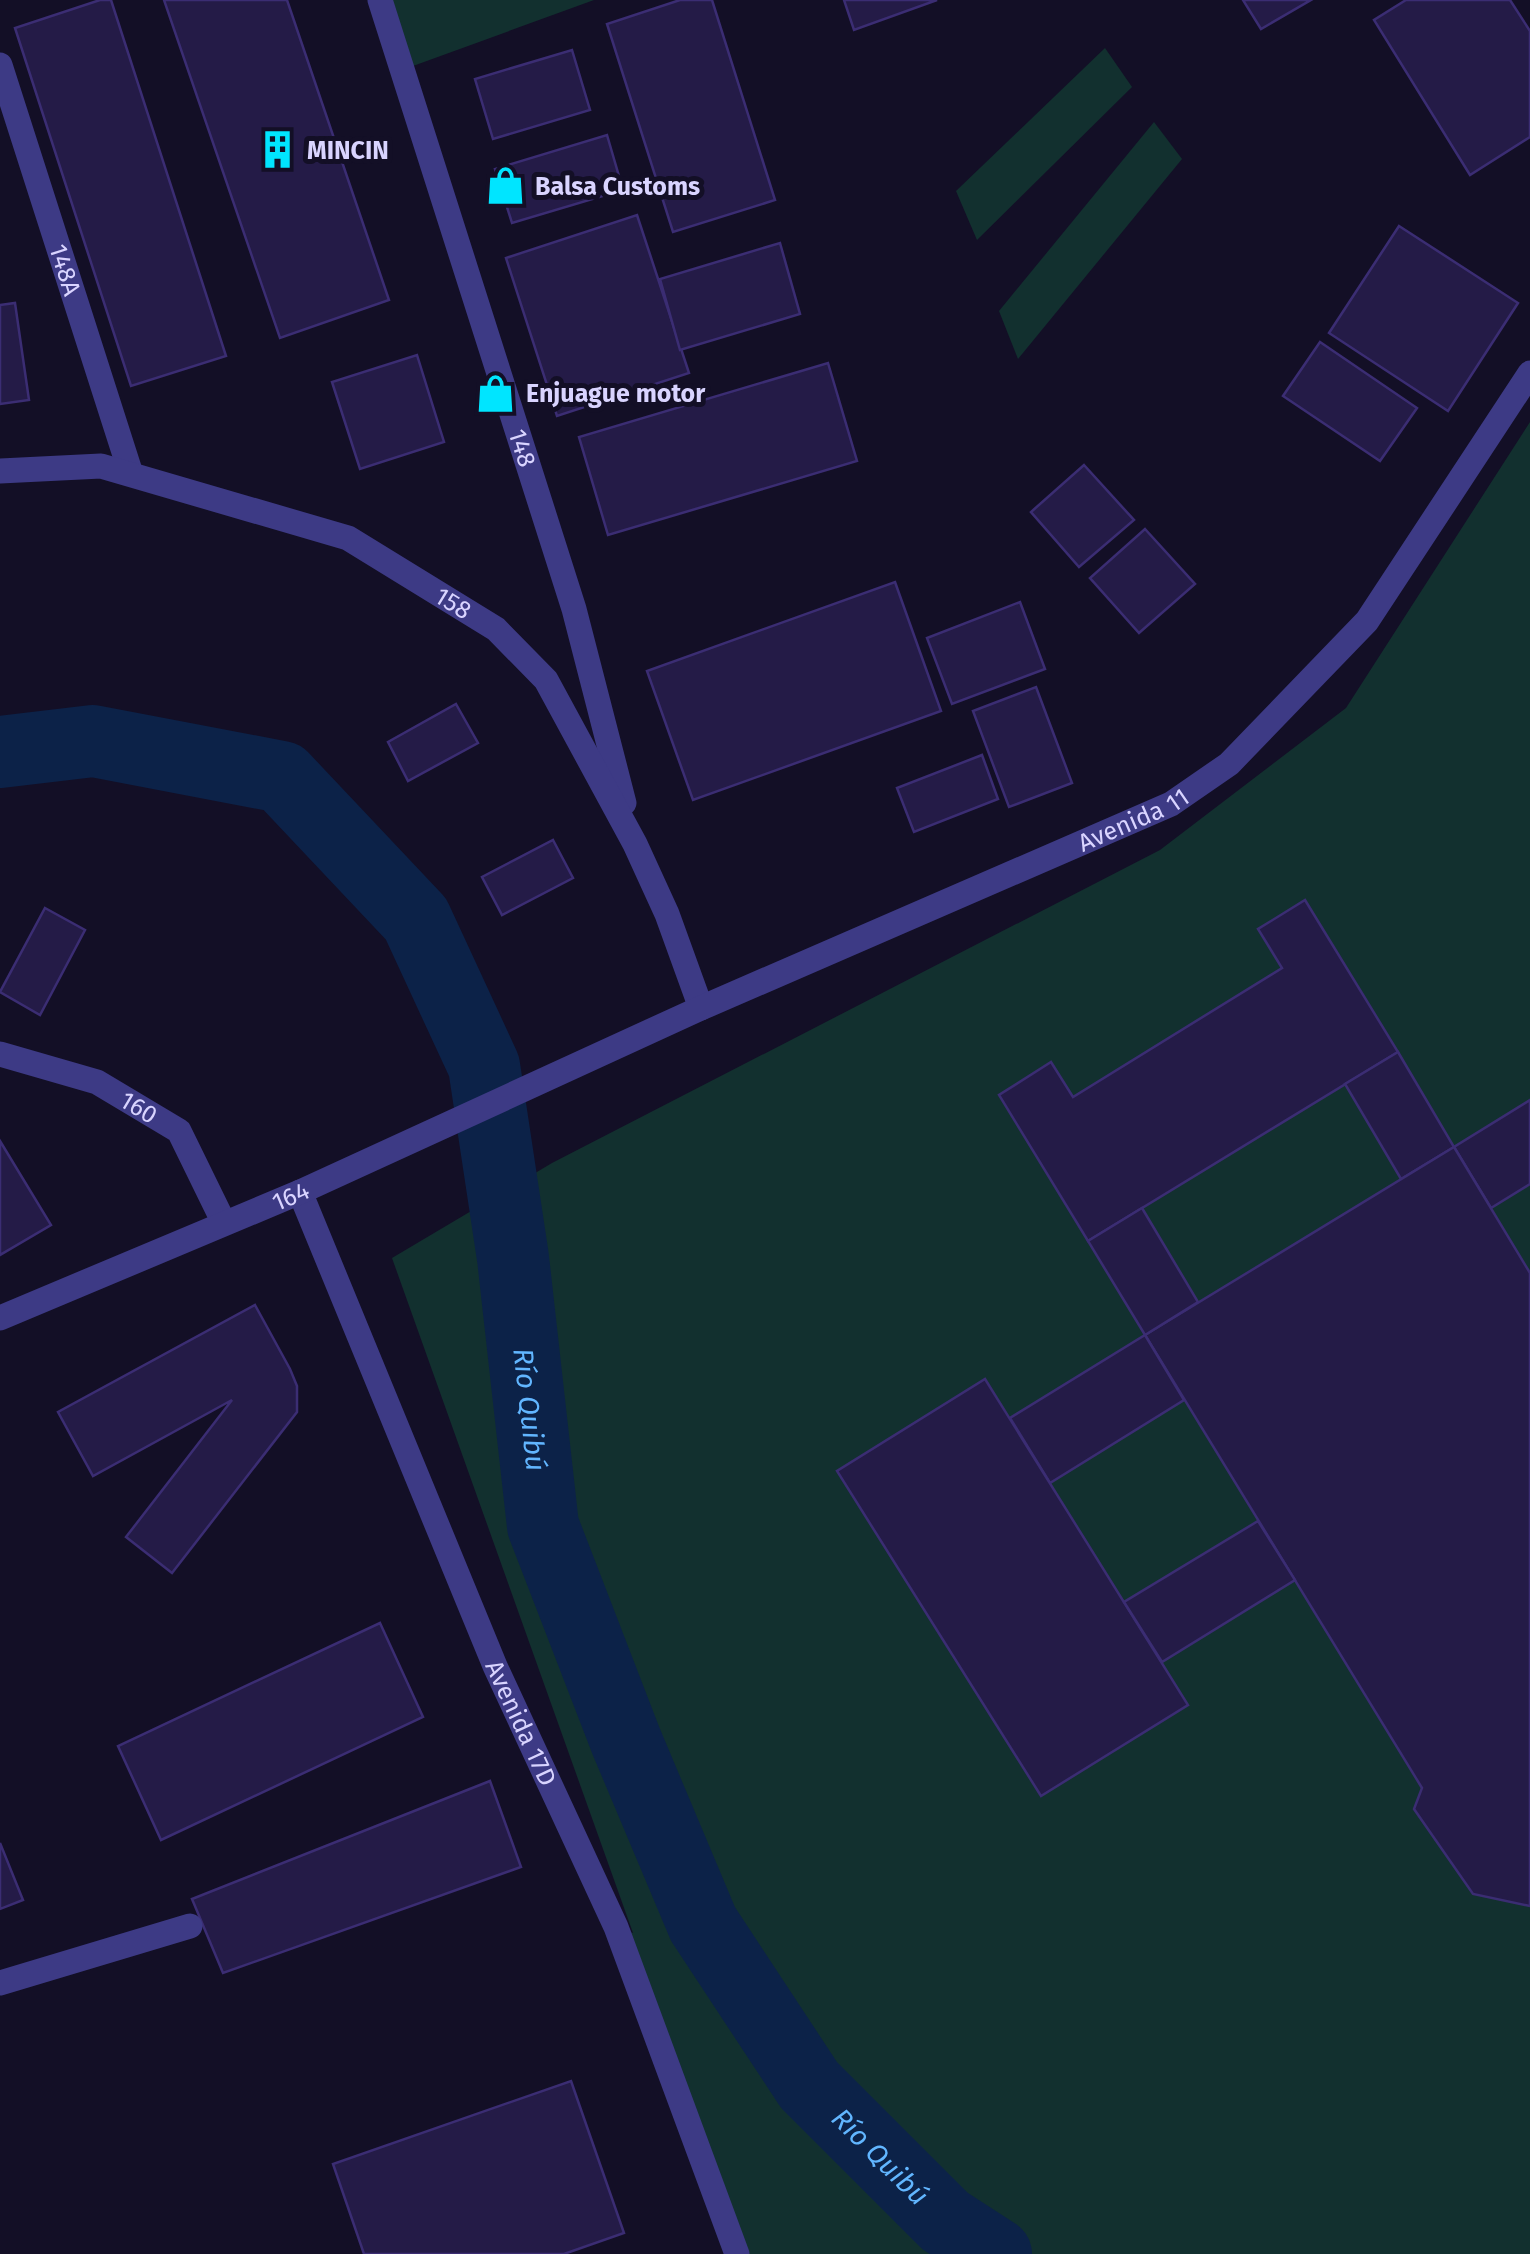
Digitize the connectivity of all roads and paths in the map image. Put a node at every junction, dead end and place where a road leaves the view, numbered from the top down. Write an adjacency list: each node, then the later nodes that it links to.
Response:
1 (380, 0): 6 (street, 148)
2 (0, 66): 5 (street, 148A)
3 (1530, 373): 7 (street, Avenida 11)
4 (0, 472): 5 (street, 158)
5 (131, 474): 6 (street, 158)
6 (635, 844): 7 (street, 158)
7 (701, 1008): 9 (street, Avenida 11)
8 (0, 1054): 11 (street, 160)
9 (579, 1066): 10 (street, 164)
10 (300, 1192): 11 (street, 164); 15 (street, Avenida 17D)
11 (224, 1223): 12 (street, 164)
12 (0, 1318)
13 (190, 1926): 14 (street)
14 (0, 1983)
15 (738, 2254)

